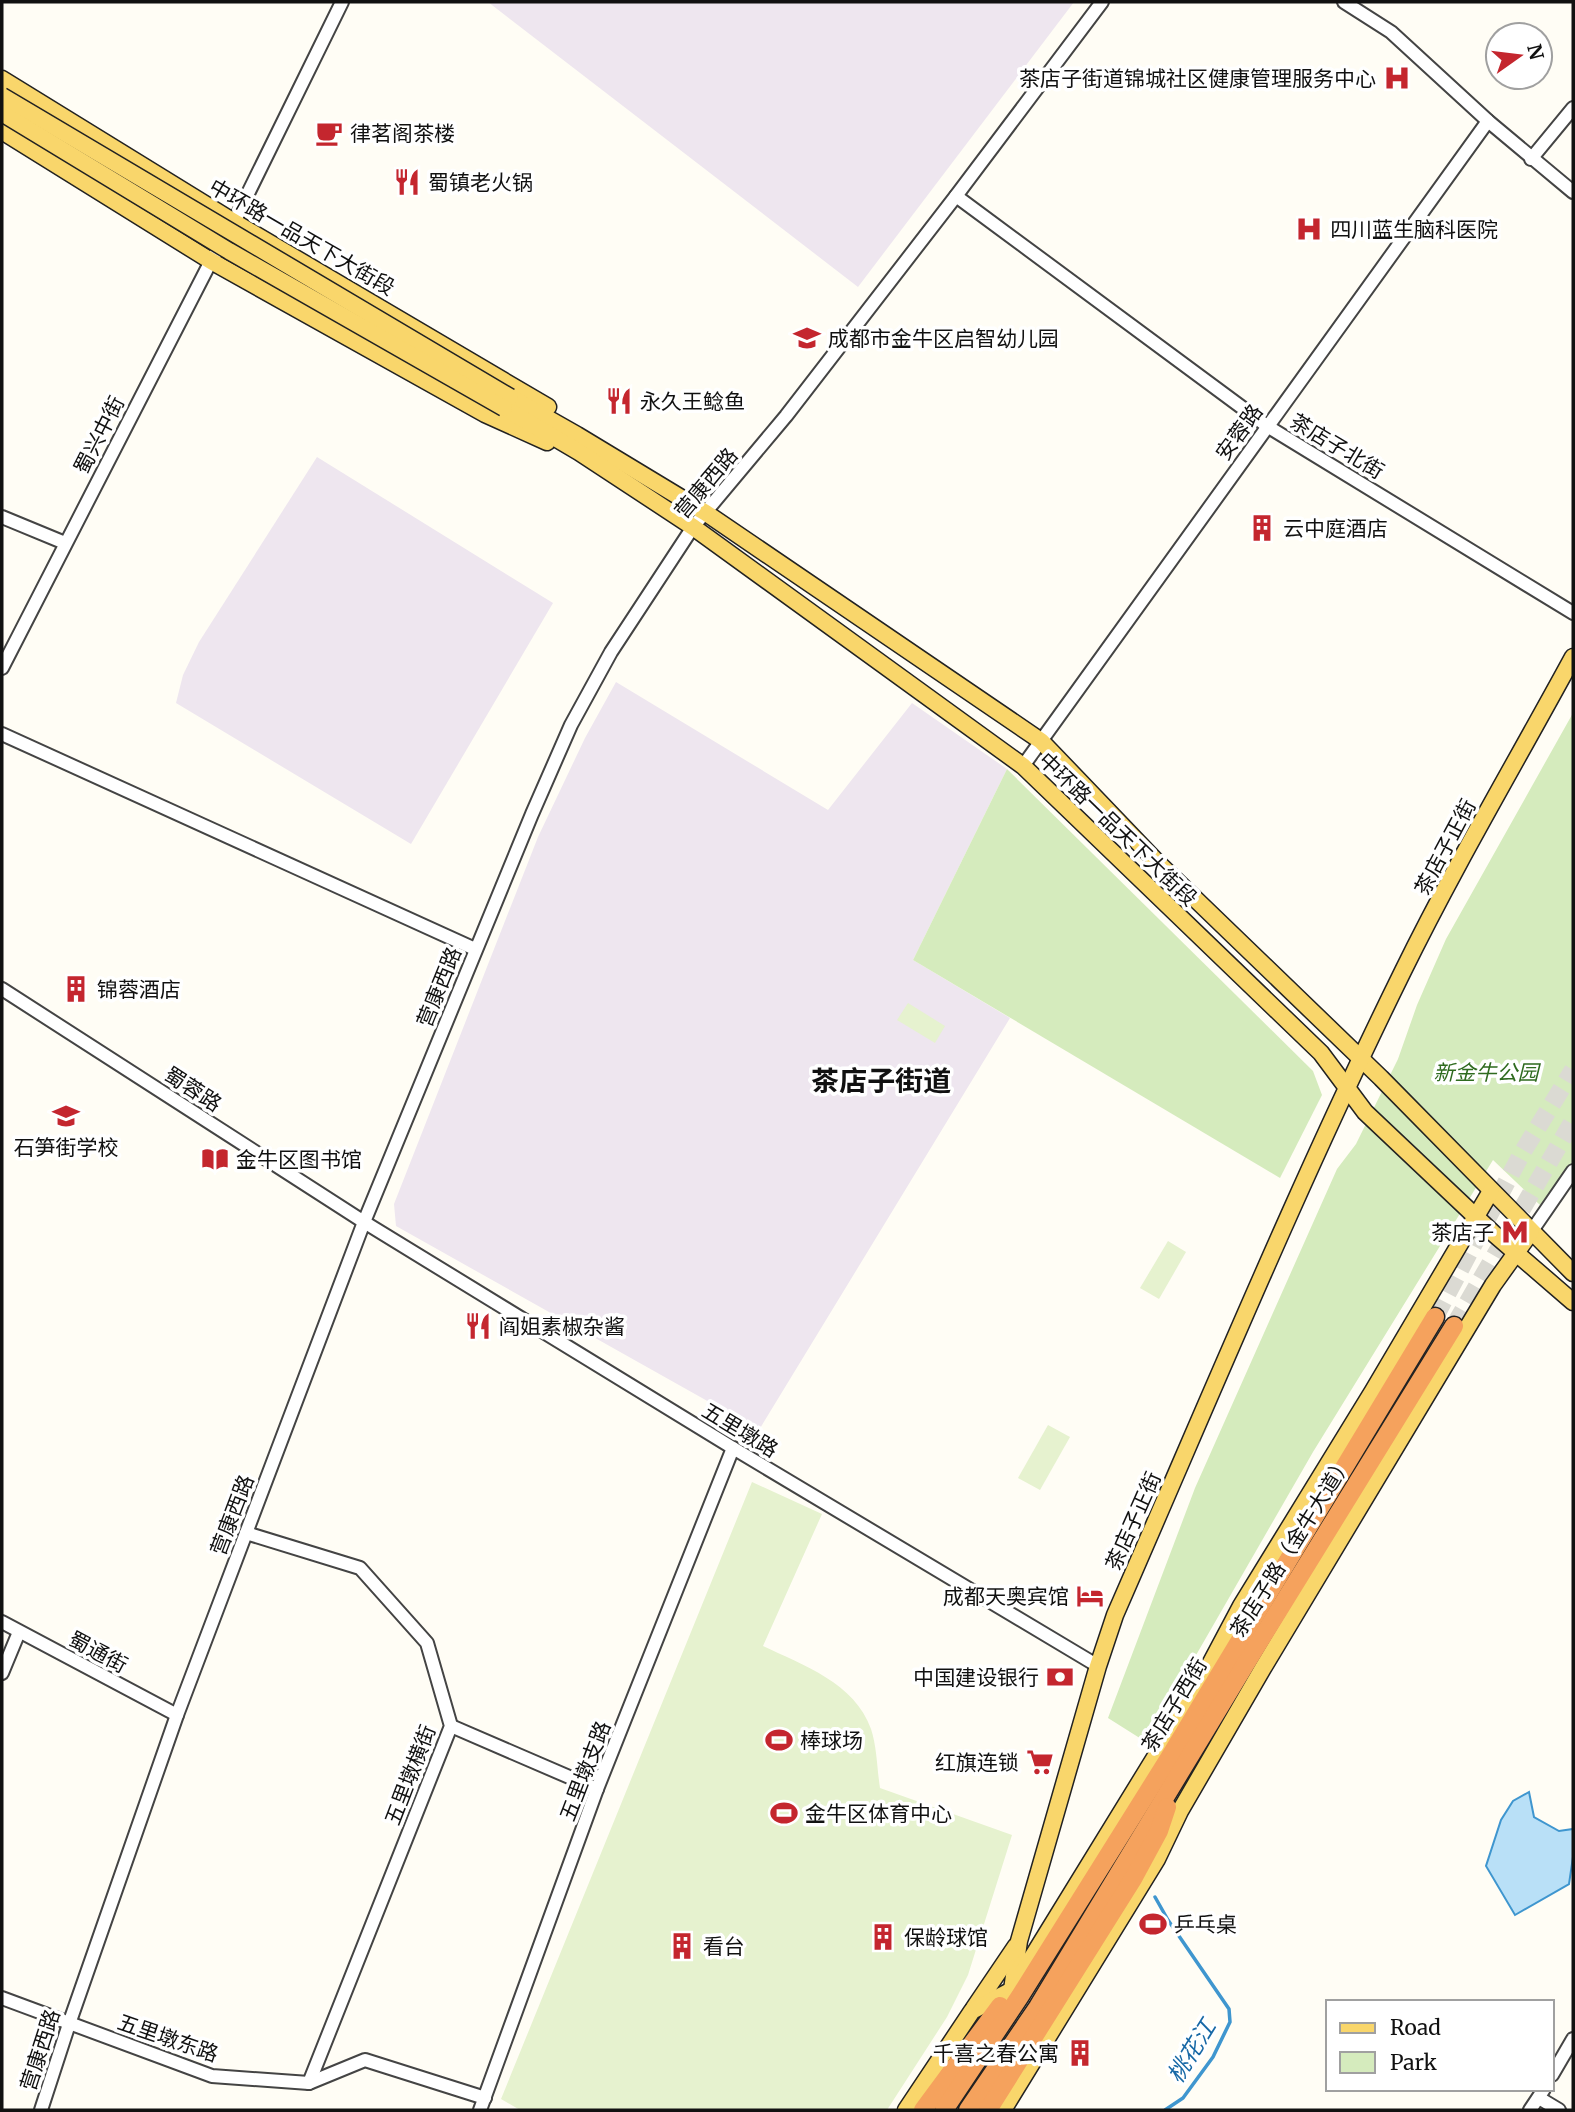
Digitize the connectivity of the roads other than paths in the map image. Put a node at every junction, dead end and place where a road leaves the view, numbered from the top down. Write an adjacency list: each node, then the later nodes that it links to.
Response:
1 (342, 2): 13 (street, 蜀兴中街)
2 (1102, 2): 12 (street, 营康西路)
3 (1344, 2): 8 (street)
4 (2, 79): 13 (main road, 中环路一品天下大街段)
5 (2, 96): 15 (main road, bridge)
6 (1573, 108): 10 (street)
7 (2, 113): 15 (main road, bridge)
8 (1488, 121): 10 (street); 16 (street, 安蓉路)
9 (2, 131): 14 (main road, 中环路一品天下大街段)
10 (1531, 159): 11 (street)
11 (1573, 192)
12 (956, 196): 16 (street, 茶店子北街); 19 (street, 营康西路)
13 (234, 222): 14 (street, 蜀兴中街); 17 (main road, 中环路一品天下大街段)
14 (211, 261): 18 (main road, 中环路一品天下大街段); 22 (street, 蜀兴中街)
15 (507, 402): 17 (main road, 中环路一品天下大街段); 18 (main road, 中环路一品天下大街段)
16 (1267, 426): 23 (street, 茶店子北街); 27 (street, 安蓉路)
17 (577, 435): 19 (main road, 中环路一品天下大街段)
18 (579, 452): 21 (main road, 中环路一品天下大街段)
19 (706, 513): 21 (street, 营康西路); 27 (main road, 中环路一品天下大街段)
20 (2, 517): 22 (street)
21 (693, 527): 28 (main road, 中环路一品天下大街段); 29 (street, 营康西路)
22 (65, 543): 25 (street, 蜀兴中街)
23 (1573, 613)
24 (1573, 657): 31 (main road, 茶店子正街)
25 (2, 668)
26 (2, 734): 29 (street)
27 (1041, 741): 28 (street, 安蓉路); 31 (main road, 中环路一品天下大街段)
28 (1023, 766): 32 (main road, 中环路一品天下大街段)
29 (475, 949): 36 (street, 营康西路)
30 (2, 989): 36 (street, 蜀蓉路)
31 (1361, 1060): 32 (main road, 茶店子正街); 34 (main road, 中环路一品天下大街段)
32 (1347, 1089): 35 (main road, 中环路一品天下大街段); 48 (main road, 茶店子正街)
33 (1573, 1171): 37 (street)
34 (1491, 1191): 35 (main road); 37 (main road, 中环路一品天下大街段)
35 (1475, 1215): 38 (main road, 中环路一品天下大街段); 56 (main road)
36 (364, 1222): 43 (street, 五里墩路); 44 (street, 营康西路)
37 (1531, 1232): 38 (main road); 39 (main road, 中环路一品天下大街段)
38 (1515, 1253): 40 (main road, 中环路一品天下大街段); 54 (main road)
39 (1573, 1273)
40 (1573, 1302)
41 (1435, 1317): 56 (highway, 茶店子西街)
42 (1454, 1326): 47 (highway, 茶店子路（金牛大道）)
43 (733, 1448): 48 (street, 五里墩路); 53 (street, 五里墩支路)
44 (246, 1533): 50 (street, 营康西路); 51 (street, 五里墩横街)
45 (2, 1622): 46 (street, 蜀通街)
46 (19, 1632): 49 (street); 50 (street, 蜀通街)
47 (1245, 1665): 52 (highway, 茶店子路（金牛大道）); 54 (main road)
48 (1098, 1666): 55 (main road, 茶店子正街)
49 (2, 1674)
50 (177, 1715): 59 (street, 营康西路)
51 (451, 1726): 53 (street); 62 (street, 五里墩横街)
52 (1179, 1774): 70 (highway, 茶店子路（金牛大道）); 71 (highway)
53 (597, 1789): 64 (street, 五里墩支路)
54 (1180, 1811): 72 (main road)
55 (1019, 1941): 56 (main road, 茶店子正街); 58 (main road)
56 (1016, 1993): 58 (main road); 68 (highway); 69 (highway, 茶店子西街)
57 (2, 1998): 59 (street, 五里墩东路)
58 (972, 2011): 67 (main road)
59 (69, 2024): 62 (street, 五里墩东路); 65 (street, 营康西路)
60 (1573, 2039): 61 (street)
61 (1554, 2072)
62 (309, 2083): 64 (street, 五里墩东路)
63 (1541, 2094): 73 (street); 74 (street)
64 (485, 2098): 66 (street, 五里墩支路)
65 (41, 2110)
66 (480, 2110)
67 (905, 2110)
68 (923, 2110)
69 (944, 2110)
70 (968, 2110)
71 (988, 2110)
72 (1003, 2110)
73 (1530, 2110)
74 (1559, 2110)

